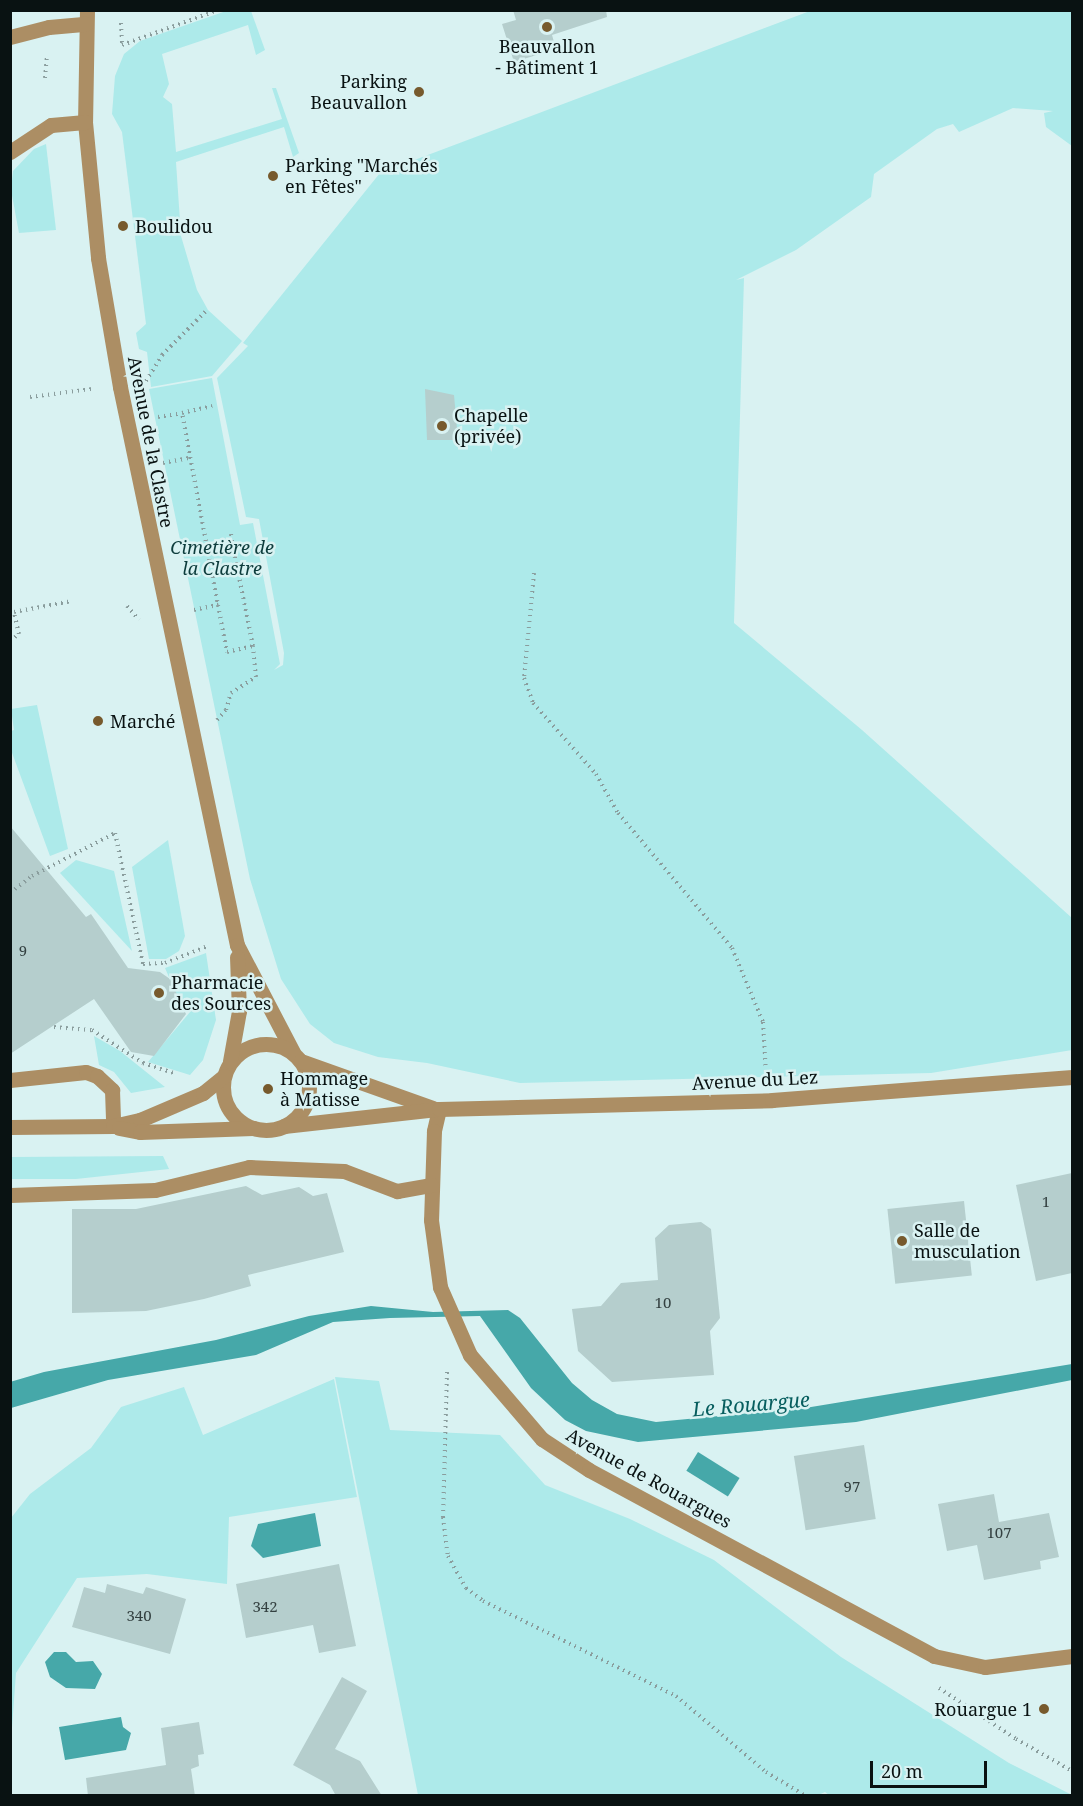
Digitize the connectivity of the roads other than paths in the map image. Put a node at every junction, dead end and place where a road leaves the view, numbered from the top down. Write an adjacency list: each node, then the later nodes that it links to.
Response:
1 (86, 17): 2 (street); 3 (street, Avenue de la Clastre)
2 (10, 37)
3 (85, 122): 4 (street); 5 (street, Avenue de la Clastre)
4 (10, 152)
5 (237, 945): 6 (street, Avenue de la Clastre); 7 (street, Avenue de la Clastre)
6 (297, 1057): 7 (street); 10 (street, Avenue du Lez); 12 (street)
7 (226, 1071): 11 (street); 14 (street)
8 (1072, 1077): 10 (street, Avenue du Lez)
9 (10, 1080): 11 (street)
10 (439, 1109): 12 (street, Avenue du Lez); 15 (street, Avenue de Rouargues)
11 (113, 1126): 13 (street); 14 (street)
12 (284, 1126): 14 (street)
13 (10, 1127)
14 (253, 1128)
15 (431, 1185): 16 (street); 17 (street, Avenue de Rouargues)
16 (10, 1195)
17 (1072, 1656)

